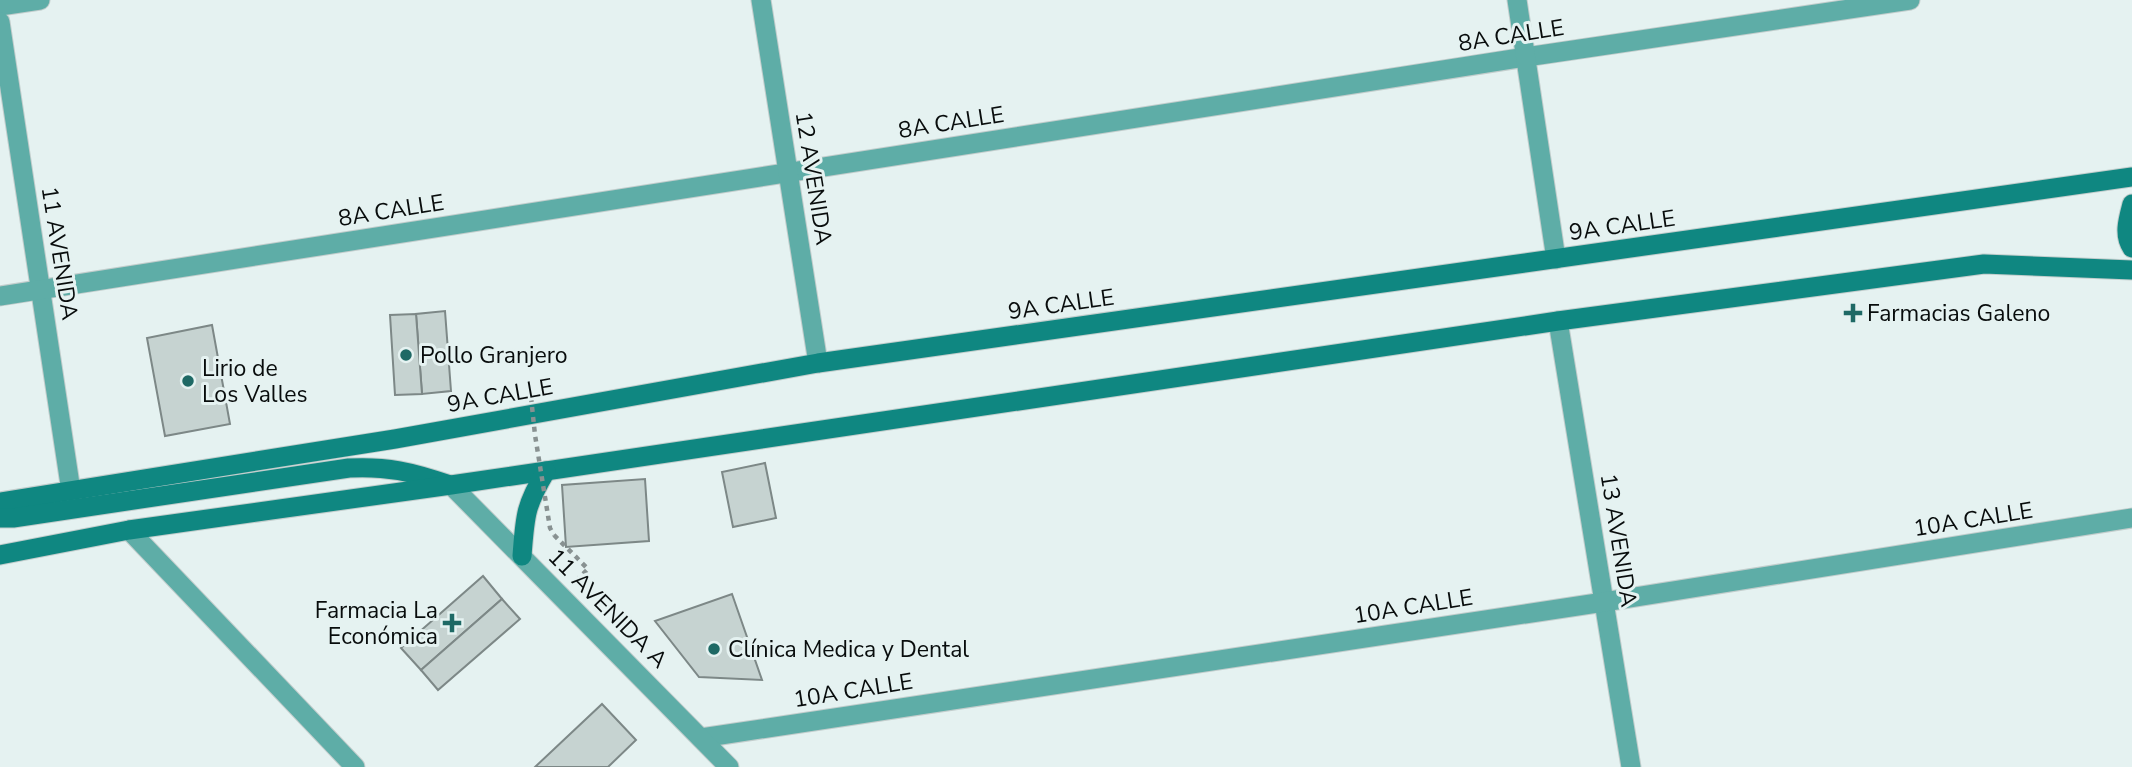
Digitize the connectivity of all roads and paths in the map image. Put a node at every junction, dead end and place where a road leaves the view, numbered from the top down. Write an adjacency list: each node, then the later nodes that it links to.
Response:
1 (40, 0): 5 (street)
2 (761, 0): 8 (street, 12 AVENIDA)
3 (1517, 0): 7 (street)
4 (1910, 0): 7 (street, 8A CALLE)
5 (0, 6)
6 (0, 22): 14 (street, 11 AVENIDA)
7 (1525, 57): 8 (street, 8A CALLE); 12 (street)
8 (788, 172): 14 (street, 8A CALLE); 17 (street, 12 AVENIDA)
9 (2132, 177): 12 (main road, 9A CALLE)
10 (2132, 204): 11 (main road)
11 (2132, 248)
12 (1556, 259): 17 (main road, 9A CALLE)
13 (2132, 270): 16 (main road)
14 (40, 289): 15 (street, 8A CALLE); 21 (street, 11 AVENIDA)
15 (0, 296)
16 (1558, 321): 19 (main road); 29 (street, 13 AVENIDA)
17 (818, 363): 21 (main road, 9A CALLE)
18 (531, 397): 28 (path, bridge)
19 (546, 471): 20 (main road); 27 (main road)
20 (451, 485): 23 (main road); 25 (main road); 27 (street, 11 AVENIDA A)
21 (71, 491): 22 (main road, 9A CALLE)
22 (0, 502)
23 (0, 517)
24 (2132, 518): 29 (street, 10A CALLE)
25 (130, 530): 26 (main road); 31 (street)
26 (0, 555)
27 (523, 556): 30 (street, 11 AVENIDA A)
28 (588, 569)
29 (1604, 602): 30 (street, 10A CALLE); 33 (street, 13 AVENIDA)
30 (701, 738): 32 (street, 11 AVENIDA A)
31 (355, 767)
32 (729, 767)
33 (1631, 767)

